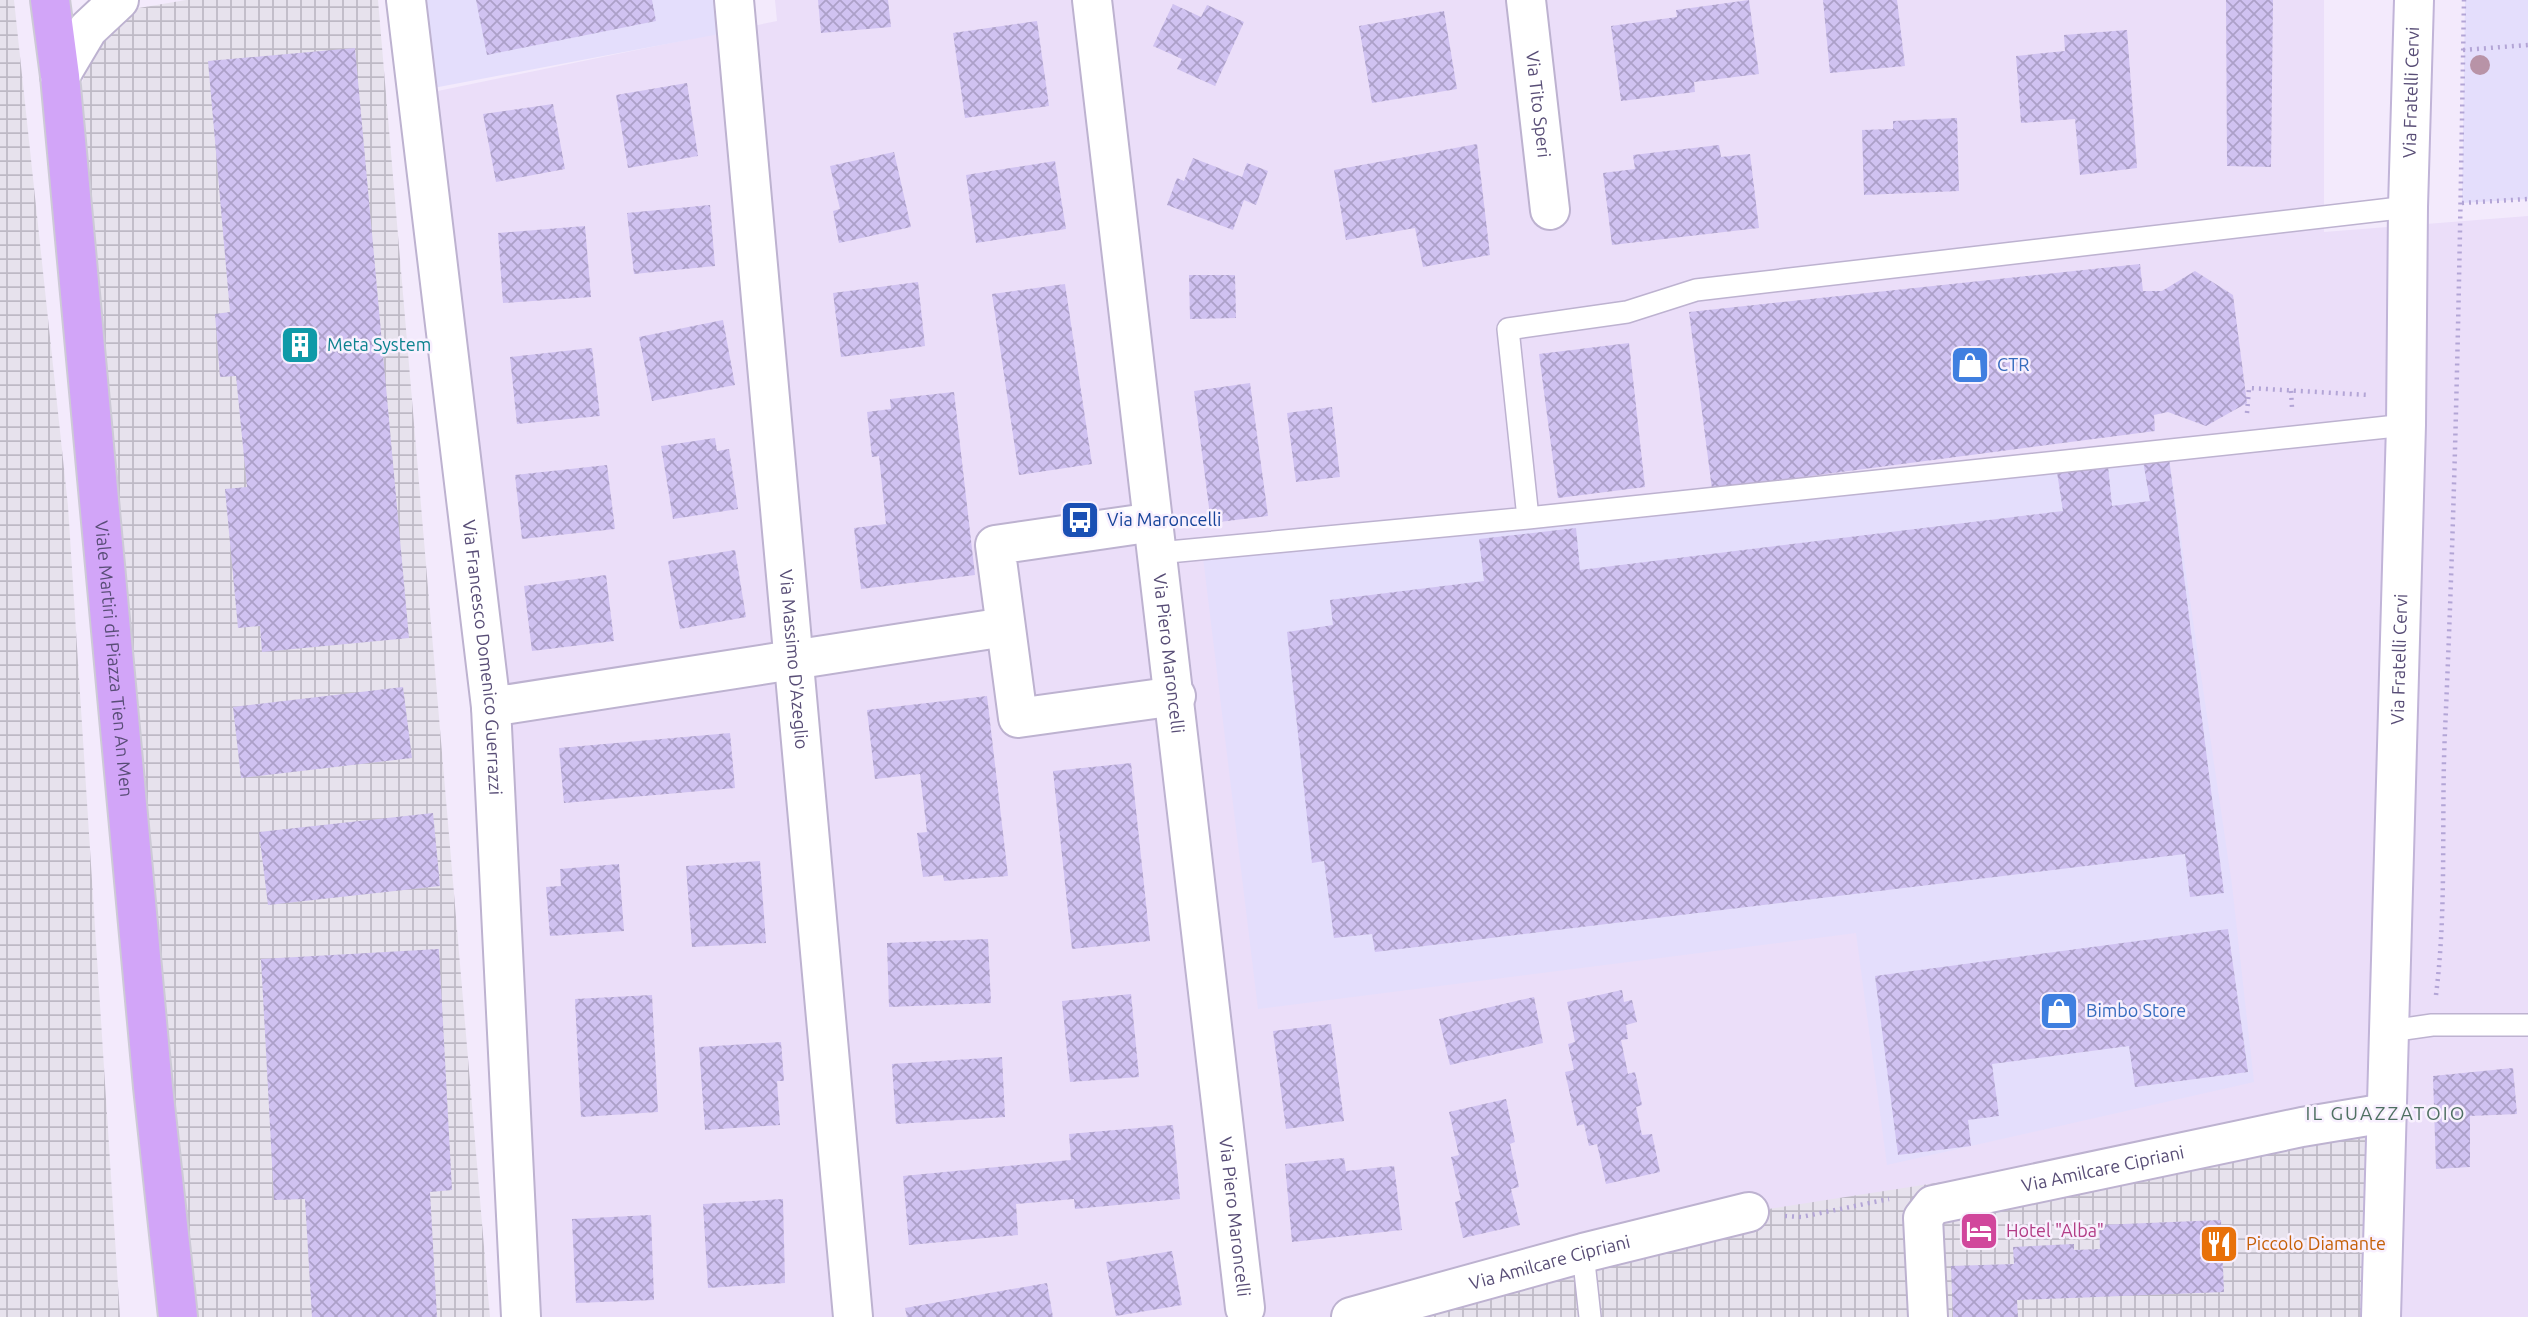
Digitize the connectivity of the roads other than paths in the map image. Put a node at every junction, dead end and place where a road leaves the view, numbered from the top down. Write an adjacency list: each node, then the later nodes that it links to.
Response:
1 (50, 0): 8 (main road, Viale Martiri di Piazza Tien An Men)
2 (119, 0): 8 (street)
3 (406, 0): 17 (street, Via Francesco Domenico Guerrazzi)
4 (734, 0): 15 (street, Via Massimo D'Azeglio)
5 (1092, 0): 13 (street, Via Piero Maroncelli)
6 (1527, 0): 10 (street, Via Tito Speri)
7 (2414, 0): 9 (street, Via Fratelli Cervi)
8 (60, 76): 25 (main road, Viale Martiri di Piazza Tien An Men)
9 (2407, 207): 11 (street, Via Fratelli Cervi); 12 (lane)
10 (1550, 210)
11 (2406, 425): 12 (lane); 19 (street, Via Fratelli Cervi)
12 (1528, 518): 13 (lane)
13 (1156, 538): 14 (street); 16 (street, Via Piero Maroncelli)
14 (1005, 627): 15 (street); 16 (street)
15 (793, 659): 17 (street); 27 (street, Via Massimo D'Azeglio)
16 (1176, 696): 23 (street, Via Piero Maroncelli)
17 (491, 707): 26 (street, Via Francesco Domenico Guerrazzi)
18 (2528, 1025): 19 (lane)
19 (2390, 1031): 20 (street, Via Fratelli Cervi)
20 (2386, 1113): 30 (street, Via Amilcare Cipriani); 31 (street, Via Fratelli Cervi)
21 (1749, 1212): 22 (street, Via Amilcare Cipriani)
22 (1583, 1253): 24 (street, Via Amilcare Cipriani); 29 (lane)
23 (1245, 1308)
24 (1396, 1312): 28 (street, Via Amilcare Cipriani)
25 (178, 1317)
26 (521, 1317)
27 (853, 1317)
28 (1351, 1317)
29 (1590, 1317)
30 (1928, 1317)
31 (2381, 1317)

